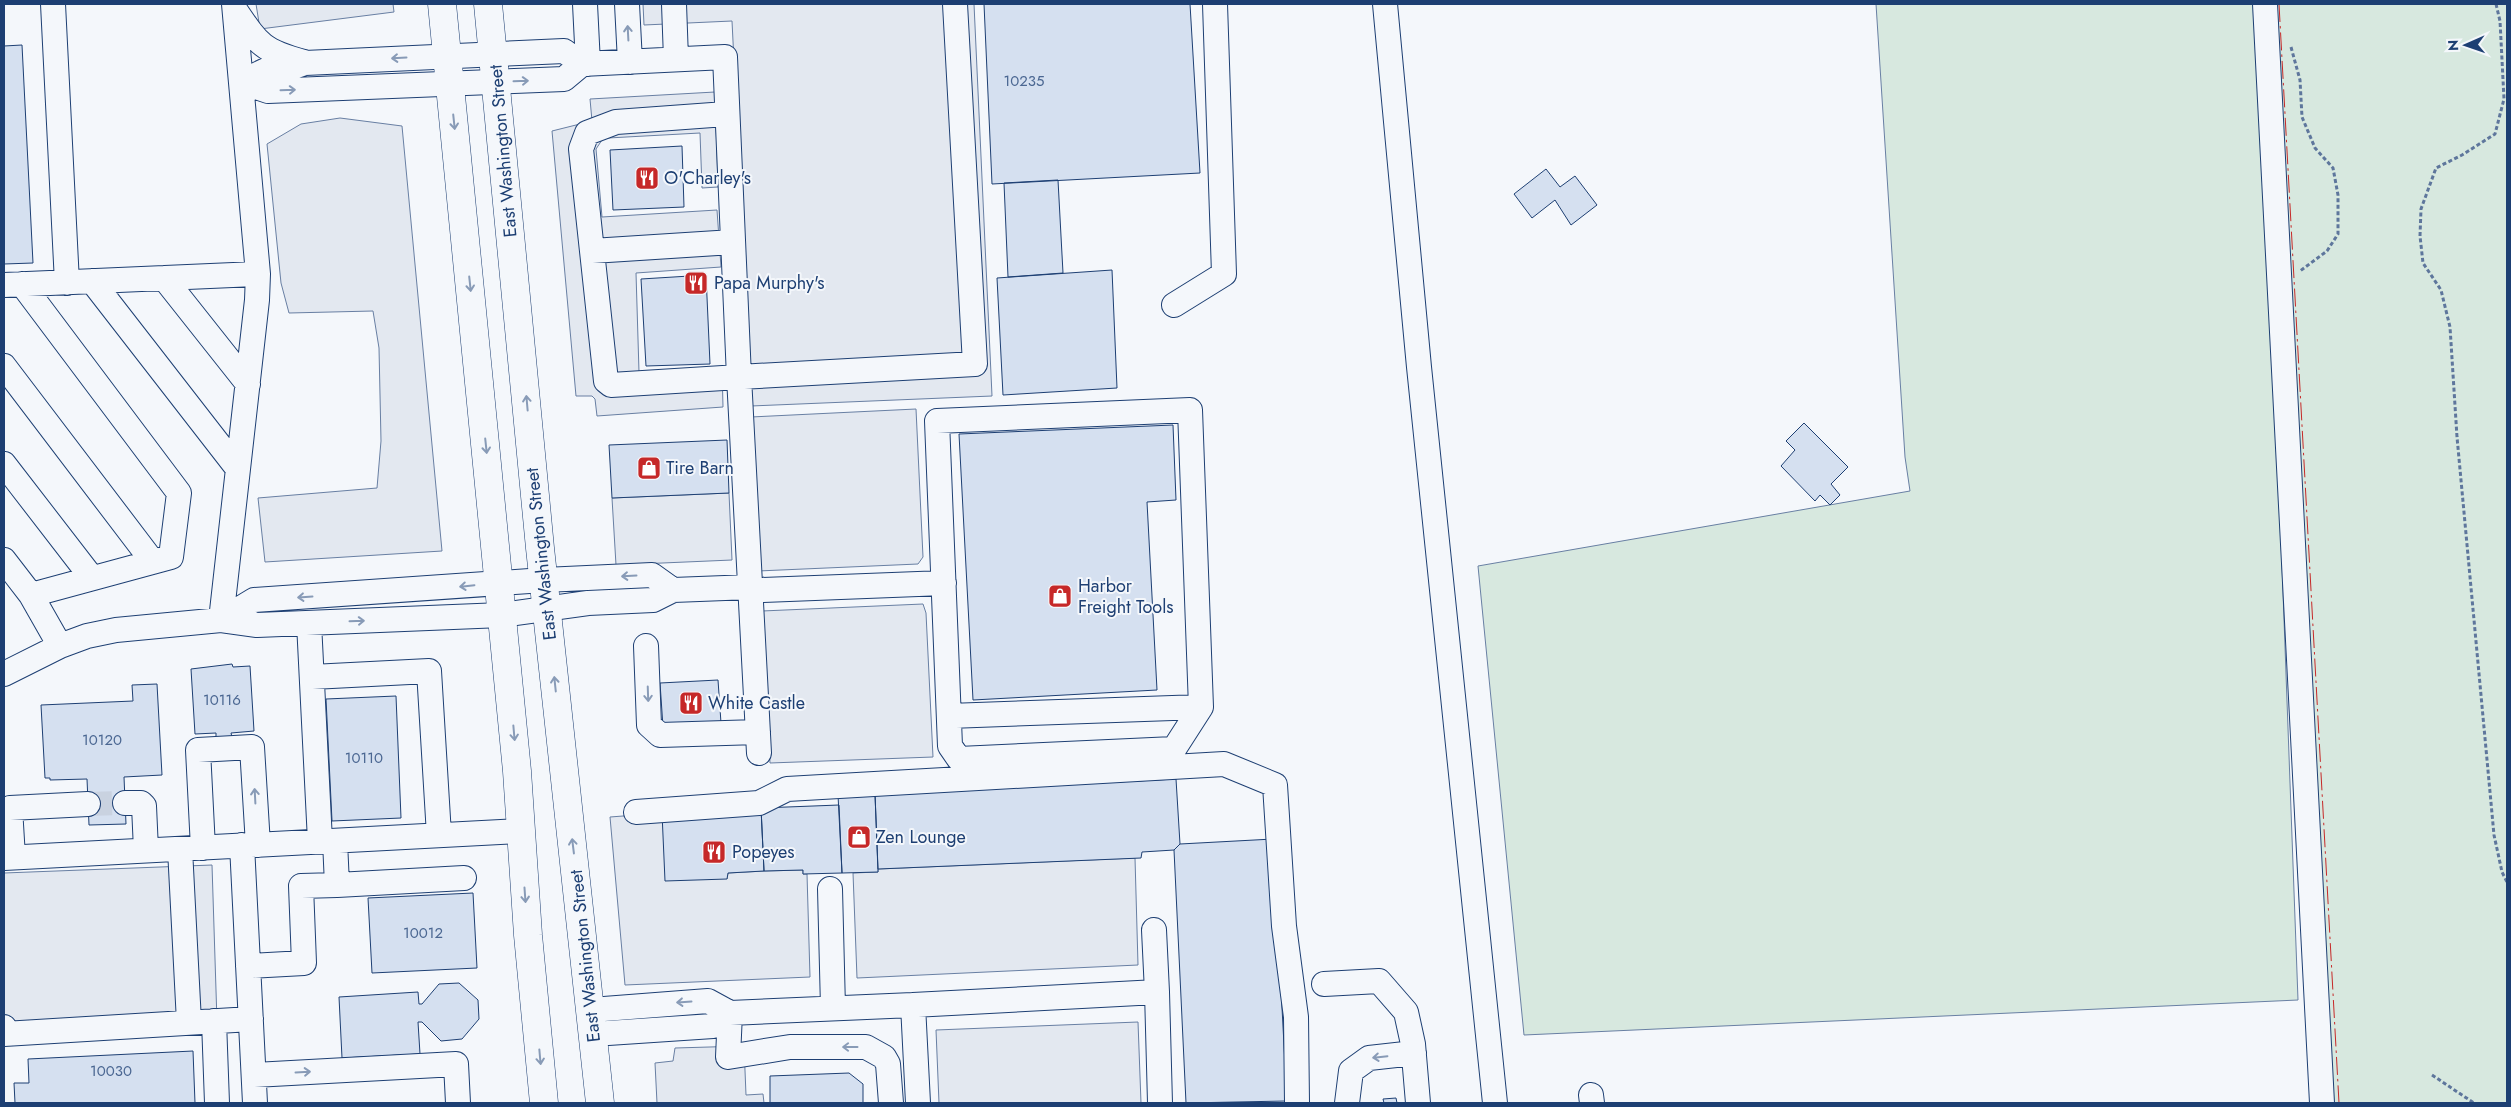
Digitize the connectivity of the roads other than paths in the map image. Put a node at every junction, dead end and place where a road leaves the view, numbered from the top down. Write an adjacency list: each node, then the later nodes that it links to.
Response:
1 (53, 4): 27 (street)
2 (442, 4): 13 (main road)
3 (488, 4): 12 (main road, East Washington Street)
4 (585, 4): 17 (street)
5 (627, 4): 16 (street, one-way to 5)
6 (674, 4): 14 (street)
7 (955, 4): 31 (street)
8 (1215, 4): 29 (street)
9 (1385, 4): 95 (street)
10 (2265, 4): 96 (street)
11 (235, 6): 15 (street); 18 (street)
12 (493, 54): 13 (street); 17 (street); 19 (main road, East Washington Street)
13 (448, 56): 15 (street, one-way to 15); 20 (main road)
14 (676, 59): 16 (street); 21 (street)
15 (305, 62): 18 (street)
16 (630, 62): 17 (street)
17 (585, 64): 19 (street, one-way to 17)
18 (241, 82): 20 (street, one-way to 20); 24 (street)
19 (496, 82): 20 (street); 38 (main road, East Washington Street, one-way to 19)
20 (450, 84): 39 (main road, one-way to 39)
21 (726, 114): 22 (street); 23 (street)
22 (733, 242): 23 (street); 31 (street)
23 (592, 251): 31 (street)
24 (258, 274): 25 (street); 32 (street)
25 (164, 278): 26 (street); 32 (street)
26 (92, 281): 27 (street); 34 (street)
27 (66, 282): 28 (street)
28 (13, 285): 36 (street)
29 (1174, 306)
30 (4, 366): 36 (street)
31 (740, 377): 41 (street)
32 (248, 384): 34 (street)
33 (4, 464): 37 (street)
34 (238, 469): 46 (street)
35 (4, 560): 43 (street)
36 (153, 562): 37 (street)
37 (92, 578): 43 (street)
38 (544, 580): 39 (street); 42 (street, one-way to 38); 44 (main road, East Washington Street)
39 (499, 583): 45 (main road); 46 (street, one-way to 46)
40 (944, 583): 41 (street); 52 (street); 53 (street)
41 (751, 587): 42 (street); 49 (street, one-way to 41)
42 (674, 590): 44 (street)
43 (30, 595): 48 (street)
44 (547, 608): 45 (street); 77 (main road, East Washington Street, one-way to 44)
45 (502, 615): 47 (street, one-way to 45); 57 (main road, one-way to 57)
46 (221, 620): 47 (street); 48 (street)
47 (309, 623): 51 (street)
48 (60, 646): 50 (street)
49 (646, 646)
50 (7, 666)
51 (312, 677): 58 (street); 59 (street)
52 (1201, 707): 53 (street); 53 (street)
53 (949, 716)
54 (125, 803): 62 (street)
55 (88, 804): 63 (street)
56 (636, 812): 92 (street)
57 (522, 831): 58 (street); 87 (main road, one-way to 87)
58 (439, 835): 59 (street)
59 (327, 841): 60 (street); 65 (street)
60 (250, 845): 61 (street); 61 (street, one-way to 61); 68 (street)
61 (191, 848): 62 (street); 76 (street)
62 (146, 850): 63 (street)
63 (8, 857)
64 (464, 878): 65 (street)
65 (336, 885): 68 (street)
66 (830, 890): 72 (street)
67 (1154, 930): 70 (street)
68 (248, 966): 74 (street)
69 (1324, 984): 81 (street)
70 (1157, 992): 71 (street); 91 (street)
71 (913, 1005): 72 (street); 80 (street)
72 (833, 1008): 73 (street)
73 (730, 1012): 77 (street); 82 (street, one-way to 73)
74 (251, 1019): 75 (street); 83 (street)
75 (214, 1021): 76 (street); 84 (street)
76 (189, 1022): 79 (street)
77 (592, 1022): 88 (main road, East Washington Street)
78 (4, 1027): 79 (street)
79 (4, 1035)
80 (917, 1052): 82 (street); 90 (street)
81 (1414, 1054): 93 (street, one-way to 93); 94 (street)
82 (884, 1057): 89 (street)
83 (254, 1075): 85 (street); 86 (street, one-way to 86)
84 (217, 1103)
85 (255, 1103)
86 (458, 1103)
87 (544, 1103)
88 (600, 1103)
89 (891, 1103)
90 (918, 1103)
91 (1160, 1103)
92 (1297, 1103)
93 (1347, 1103)
94 (1418, 1103)
95 (1495, 1103)
96 (2322, 1103)

